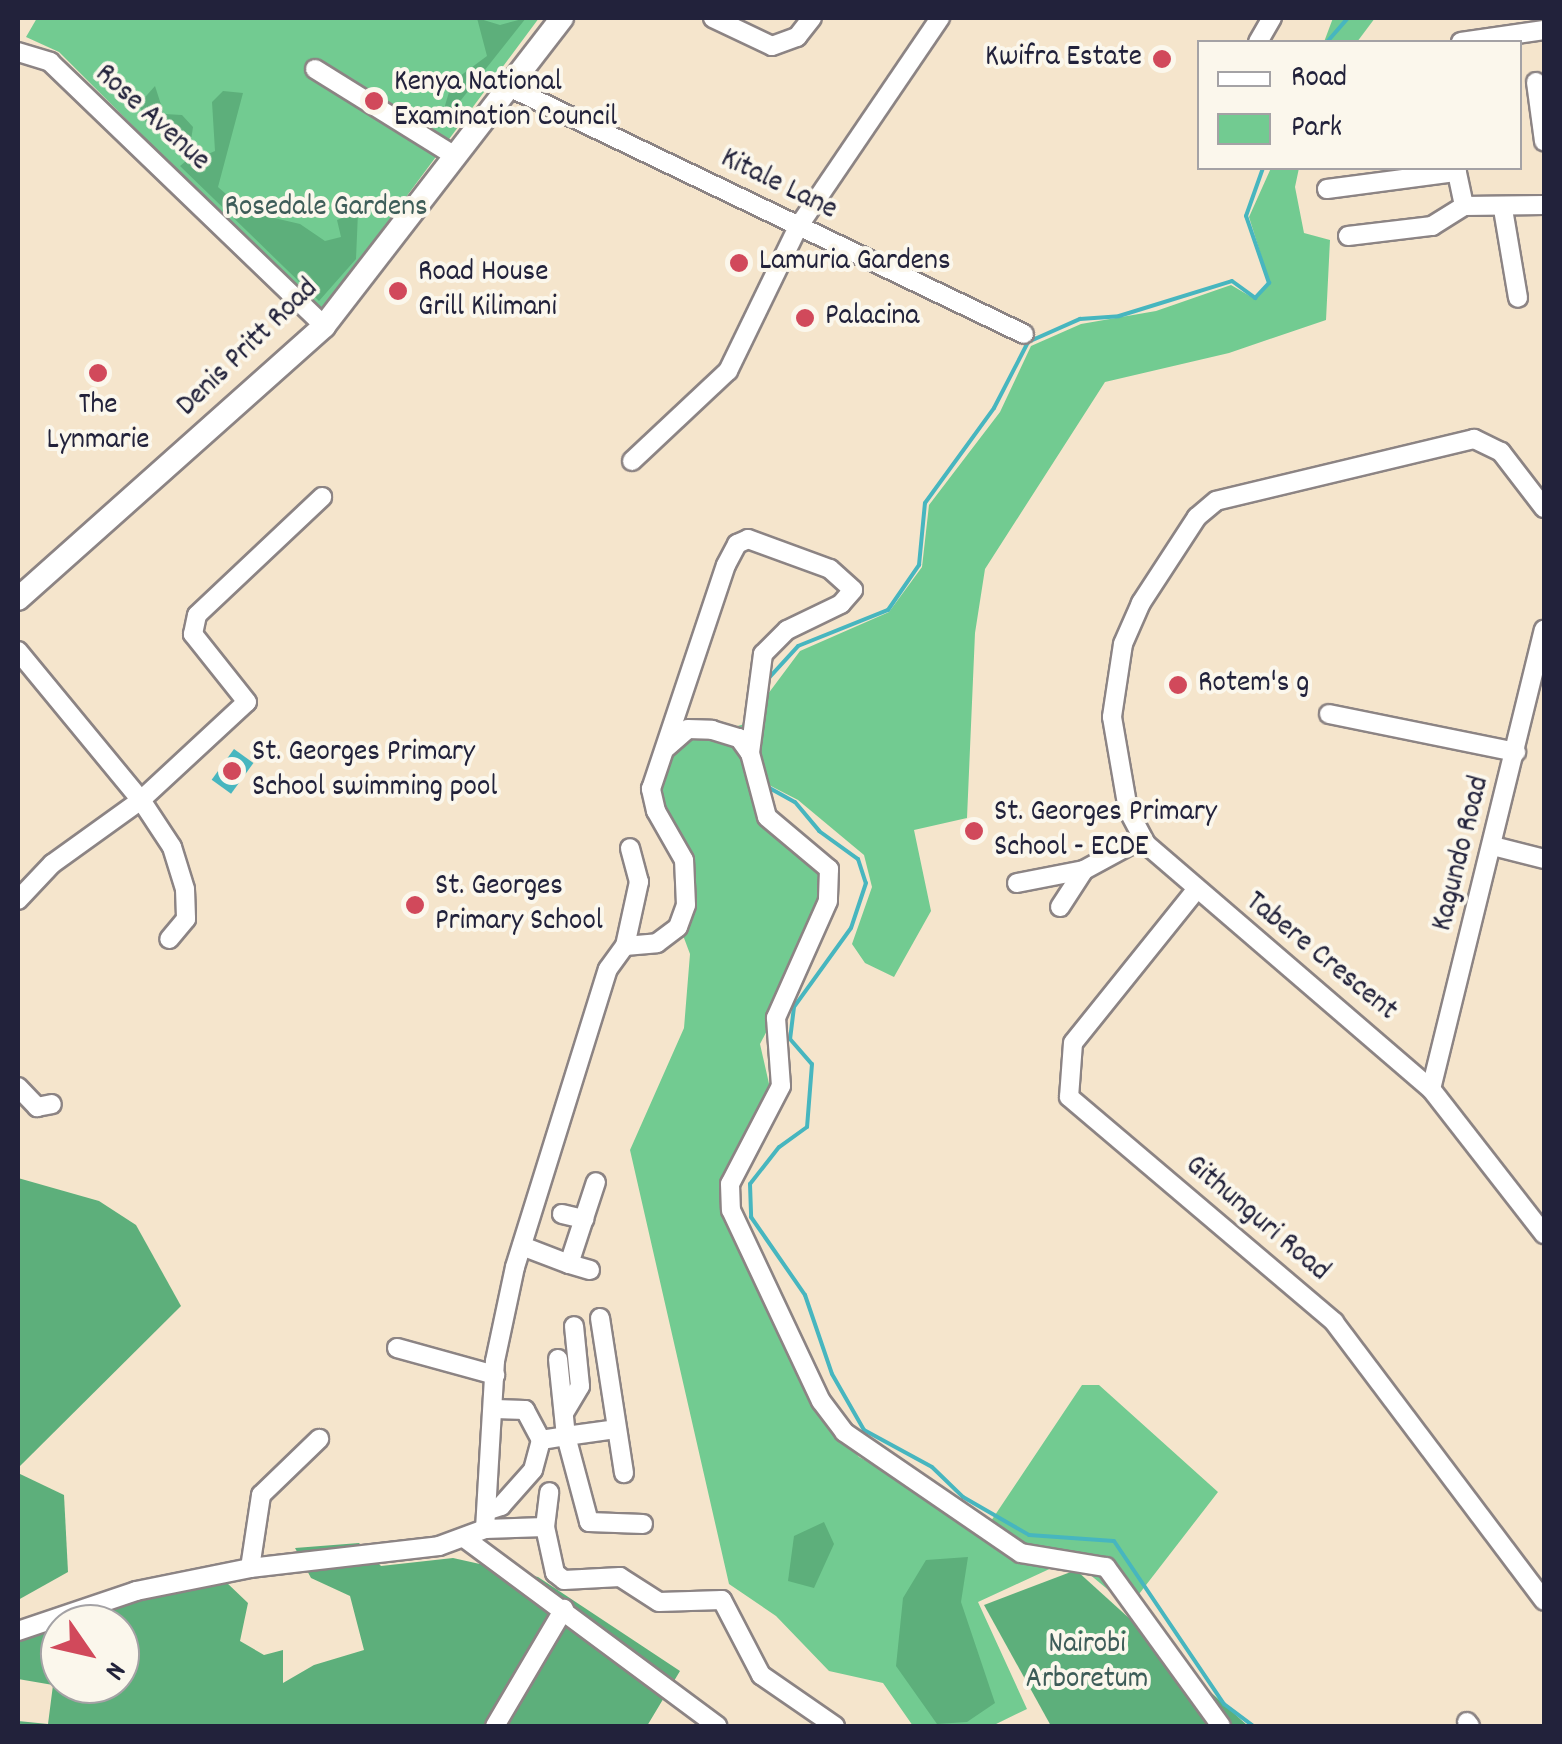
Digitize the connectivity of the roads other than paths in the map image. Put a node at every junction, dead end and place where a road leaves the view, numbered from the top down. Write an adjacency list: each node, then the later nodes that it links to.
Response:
1 (562, 18): 12 (main road, Denis Pritt Road)
2 (713, 18): 3 (street)
3 (812, 18)
4 (940, 18): 20 (street)
5 (1272, 18): 7 (street)
6 (1544, 30): 8 (street)
7 (1259, 40)
8 (1475, 40)
9 (18, 52): 23 (street, Rose Avenue)
10 (314, 70): 14 (street)
11 (1536, 82): 13 (street)
12 (509, 87): 14 (main road, Denis Pritt Road); 20 (street, Kitale Lane)
13 (1544, 141)
14 (455, 156): 23 (main road, Denis Pritt Road)
15 (1456, 170): 16 (street); 18 (street)
16 (1327, 189)
17 (1544, 205): 19 (street)
18 (1464, 206): 19 (street); 21 (street)
19 (1503, 209): 22 (street)
20 (798, 227): 24 (street, Kitale Lane); 25 (street)
21 (1348, 236)
22 (1518, 298)
23 (324, 326): 28 (main road, Denis Pritt Road)
24 (1024, 334)
25 (632, 461)
26 (322, 497): 35 (street)
27 (1544, 508): 36 (street, Tabere Crescent)
28 (18, 598)
29 (1544, 630): 33 (street, Kagundo Road)
30 (18, 651): 35 (street)
31 (1328, 714): 33 (street)
32 (664, 750): 34 (street); 34 (street); 46 (street)
33 (1516, 752): 37 (street, Kagundo Road)
34 (750, 753): 82 (street)
35 (141, 800): 43 (street); 45 (street)
36 (1141, 839): 40 (street); 42 (street, Tabere Crescent)
37 (1493, 846): 39 (street); 48 (street, Kagundo Road)
38 (630, 848): 46 (street)
39 (1544, 858)
40 (1084, 870): 41 (street); 44 (street)
41 (1017, 883)
42 (1196, 890): 48 (street, Tabere Crescent); 76 (street, Githunguri Road)
43 (18, 900)
44 (1060, 907)
45 (170, 940)
46 (625, 946): 54 (street)
47 (18, 1087): 49 (street)
48 (1432, 1089): 53 (street, Tabere Crescent)
49 (52, 1104)
50 (596, 1182): 52 (street)
51 (562, 1214): 52 (street)
52 (584, 1219): 55 (street)
53 (1544, 1234)
54 (522, 1246): 55 (street); 61 (street)
55 (569, 1264): 56 (street)
56 (590, 1270)
57 (600, 1318): 64 (street)
58 (574, 1326): 63 (street)
59 (398, 1348): 61 (street)
60 (558, 1359): 63 (street)
61 (495, 1375): 62 (street)
62 (494, 1409): 67 (street); 70 (street)
63 (564, 1413): 65 (street)
64 (616, 1429): 65 (street); 68 (street)
65 (566, 1436): 67 (street); 71 (street)
66 (319, 1439): 75 (street)
67 (541, 1440): 70 (street)
68 (624, 1473)
69 (549, 1492): 72 (street)
70 (489, 1510): 73 (street)
71 (642, 1524)
72 (545, 1527): 73 (street); 81 (street)
73 (485, 1529): 74 (street)
74 (467, 1540): 75 (street); 77 (street)
75 (250, 1568): 78 (street)
76 (1544, 1602)
77 (564, 1609): 79 (street); 80 (street)
78 (18, 1631)
79 (495, 1726)
80 (716, 1726)
81 (834, 1726)
82 (1221, 1726)

